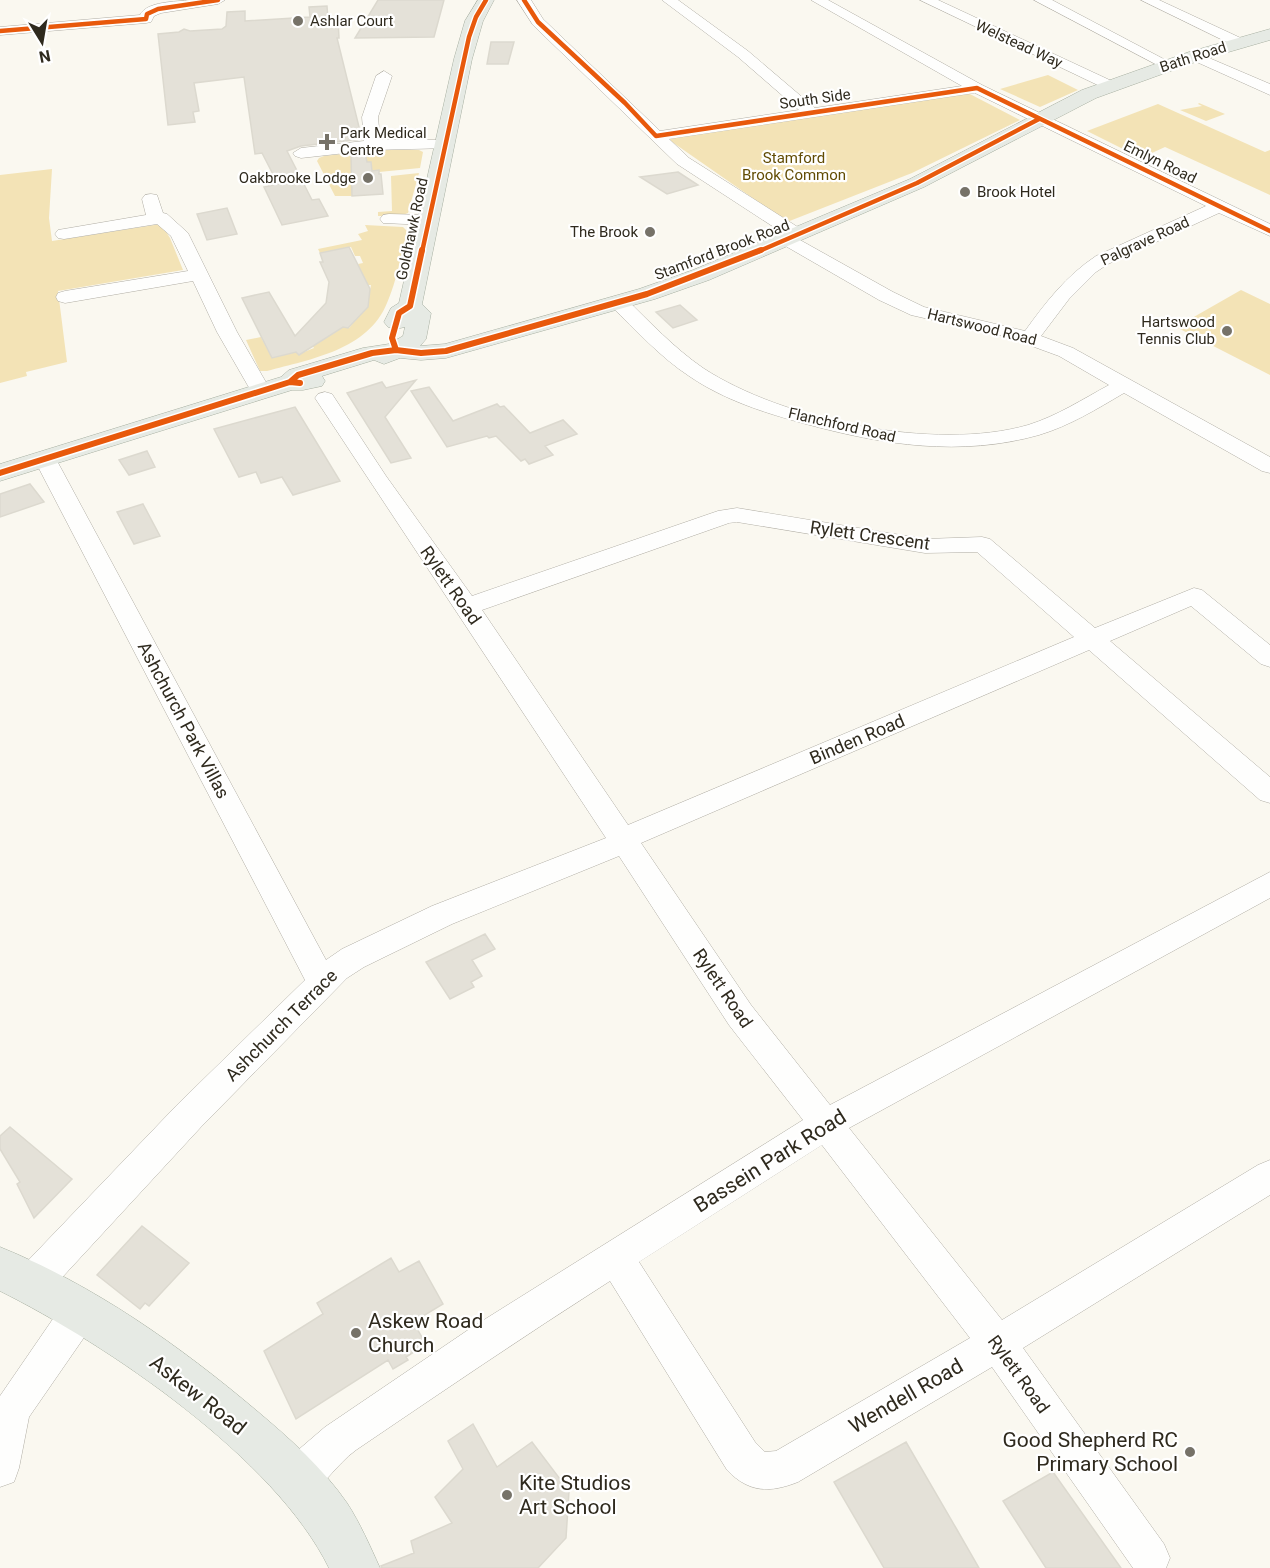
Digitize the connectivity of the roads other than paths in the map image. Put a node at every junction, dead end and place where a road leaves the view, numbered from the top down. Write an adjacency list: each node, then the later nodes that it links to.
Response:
1 (218, 0): 9 (street)
2 (486, 0): 22 (main road, Goldhawk Road)
3 (524, 0): 20 (street, Hartswood Road)
4 (669, 0): 18 (street)
5 (818, 0): 16 (street, Emlyn Road)
6 (927, 0): 15 (street, Welstead Way)
7 (1041, 0): 13 (street)
8 (1148, 0): 11 (street)
9 (0, 30)
10 (1270, 34): 11 (main road, Bath Road)
11 (1240, 43): 12 (main road, Bath Road)
12 (1195, 56): 13 (main road, Bath Road); 17 (street)
13 (1168, 65): 15 (main road, Bath Road)
14 (384, 76): 21 (street)
15 (1114, 84): 19 (main road, Stamford Brook Road)
16 (977, 88): 18 (street, South Side); 19 (street, Emlyn Road)
17 (1270, 90)
18 (812, 113): 20 (street, South Side)
19 (1039, 118): 25 (street, Emlyn Road); 31 (main road, Stamford Brook Road)
20 (656, 136): 31 (street, Hartswood Road)
21 (372, 145): 22 (street); 23 (street)
22 (444, 145): 28 (main road, Goldhawk Road)
23 (301, 153)
24 (151, 199): 26 (street)
25 (1220, 206): 29 (street, Emlyn Road); 35 (street, Palgrave Road)
26 (155, 219): 30 (street); 32 (street)
27 (389, 219): 28 (street)
28 (428, 220): 36 (main road, Goldhawk Road)
29 (1270, 231)
30 (64, 234)
31 (793, 237): 34 (main road, Stamford Brook Road); 35 (street, Hartswood Road)
32 (199, 275): 33 (street); 38 (street)
33 (65, 297)
34 (618, 302): 36 (main road, Stamford Brook Road); 37 (street, Flanchford Road)
35 (1030, 338): 37 (street, Hartswood Road)
36 (396, 350): 38 (main road)
37 (1125, 384): 41 (street, Hartswood Road)
38 (261, 391): 40 (main road)
39 (325, 398): 43 (street, Rylett Road)
40 (45, 459): 42 (main road); 49 (street, Ashchurch Park Villas)
41 (1269, 464)
42 (0, 473)
43 (467, 607): 44 (street, Rylett Crescent); 47 (street, Rylett Road)
44 (1092, 640): 45 (street, Binden Road); 46 (street, Rylett Crescent); 47 (street, Binden Road)
45 (1270, 658)
46 (1270, 793)
47 (624, 840): 49 (street, Ashchurch Terrace); 50 (street, Rylett Road)
48 (1270, 884): 50 (street, Bassein Park Road)
49 (322, 982): 53 (street, Ashchurch Terrace)
50 (826, 1124): 52 (street, Bassein Park Road); 55 (street, Rylett Road)
51 (1270, 1176): 55 (street, Wendell Road)
52 (616, 1258): 55 (street, Wendell Road); 57 (street, Bassein Park Road)
53 (16, 1276): 54 (main road, Askew Road)
54 (81, 1310): 56 (street); 57 (main road, Askew Road)
55 (998, 1343): 58 (street, Rylett Road)
56 (0, 1468)
57 (298, 1481): 59 (main road, Askew Road)
58 (1150, 1558)
59 (355, 1568)

